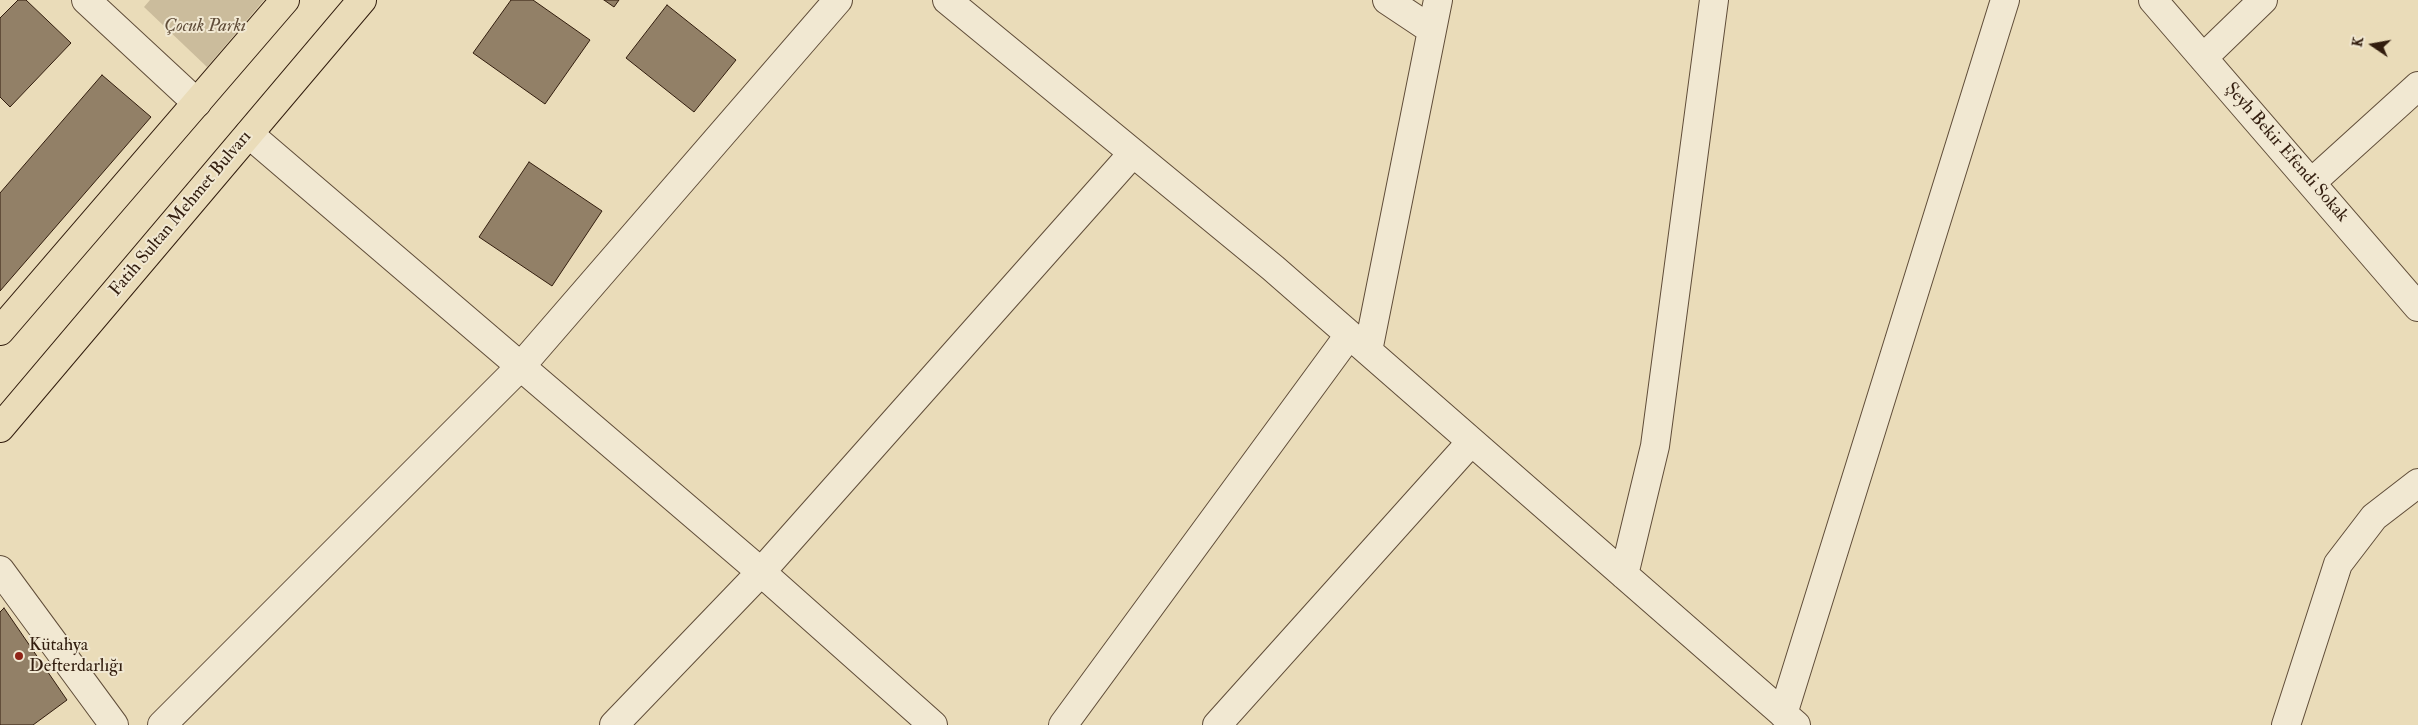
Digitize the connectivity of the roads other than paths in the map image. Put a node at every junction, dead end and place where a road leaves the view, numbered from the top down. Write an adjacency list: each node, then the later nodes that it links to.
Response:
1 (86, 0): 15 (street)
2 (286, 0): 15 (main road)
3 (362, 0): 16 (main road, Fatih Sultan Mehmet Bulvarı)
4 (838, 0): 22 (street)
5 (948, 0): 17 (street)
6 (1387, 0): 12 (street)
7 (1438, 0): 12 (street)
8 (1714, 0): 28 (street)
9 (2005, 0): 29 (street)
10 (2153, 0): 13 (street, Şeyh Bekir Efendi Sokak)
11 (2263, 0): 13 (street)
12 (1432, 30): 21 (street)
13 (2204, 58): 18 (street, Şeyh Bekir Efendi Sokak)
14 (2418, 86): 18 (street)
15 (197, 102): 20 (main road)
16 (249, 134): 22 (street); 23 (main road, Fatih Sultan Mehmet Bulvarı)
17 (1133, 153): 21 (street); 27 (street)
18 (2311, 183): 19 (street, Şeyh Bekir Efendi Sokak)
19 (2418, 307)
20 (0, 331)
21 (1358, 343): 24 (street); 34 (street)
22 (521, 366): 27 (street); 31 (street)
23 (0, 428)
24 (1471, 442): 28 (street); 35 (street)
25 (2418, 483): 36 (street)
26 (0, 570): 30 (street)
27 (761, 572): 32 (street); 33 (street)
28 (1624, 576): 29 (street)
29 (1790, 719)
30 (114, 725)
31 (162, 725)
32 (614, 725)
33 (933, 725)
34 (1062, 725)
35 (1216, 725)
36 (2286, 725)

